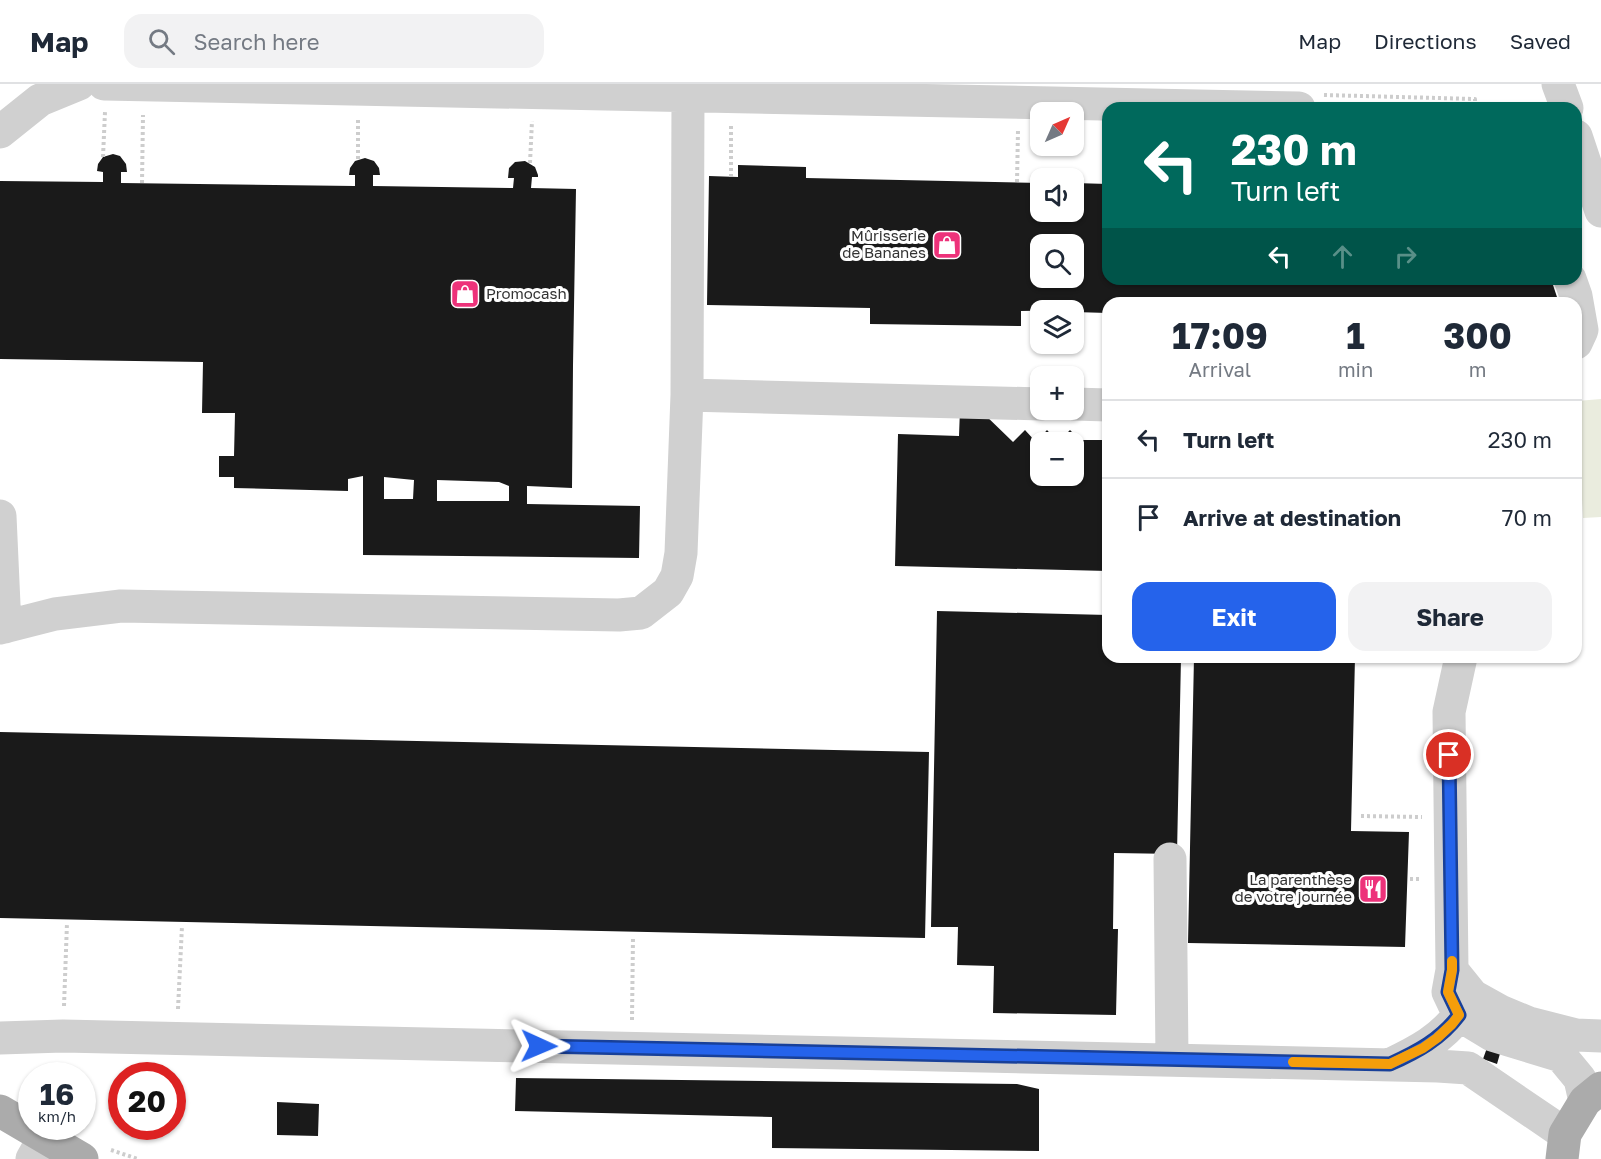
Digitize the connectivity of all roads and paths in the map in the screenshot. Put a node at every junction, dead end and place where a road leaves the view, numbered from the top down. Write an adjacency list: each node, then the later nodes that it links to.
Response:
1 (79, 84): 10 (street)
2 (105, 84): 4 (street); 12 (path)
3 (1558, 84): 8 (street)
4 (144, 85): 5 (street); 15 (path)
5 (688, 95): 6 (street); 17 (street)
6 (731, 96): 7 (street); 13 (path)
7 (1019, 102): 9 (street); 14 (path)
8 (1565, 102)
9 (1102, 104)
10 (0, 132)
11 (1582, 154): 16 (street)
12 (103, 157)
13 (730, 177)
14 (1017, 182)
15 (142, 183)
16 (1601, 211)
17 (687, 395): 18 (street); 22 (street)
18 (1030, 404)
19 (1084, 405): 20 (street)
20 (1102, 405)
21 (0, 516): 22 (street)
22 (2, 628)
23 (1460, 663): 25 (street)
24 (1361, 816): 25 (path)
25 (1450, 820): 28 (street)
26 (1170, 859): 39 (street)
27 (1410, 879): 28 (path)
28 (1450, 880): 32 (street)
29 (67, 923): 34 (path)
30 (182, 926): 37 (path)
31 (633, 937): 38 (path)
32 (1452, 970): 33 (street); 35 (street)
33 (1459, 1015): 40 (street); 41 (street)
34 (63, 1036): 36 (street); 37 (street)
35 (1601, 1036)
36 (0, 1038)
37 (177, 1039): 38 (street)
38 (631, 1048): 39 (street)
39 (1172, 1059): 40 (street)
40 (1390, 1064): 43 (street)
41 (1596, 1092): 43 (main road)
42 (0, 1112): 44 (main road)
43 (1563, 1146)
44 (38, 1148): 45 (main road)
45 (82, 1159)

